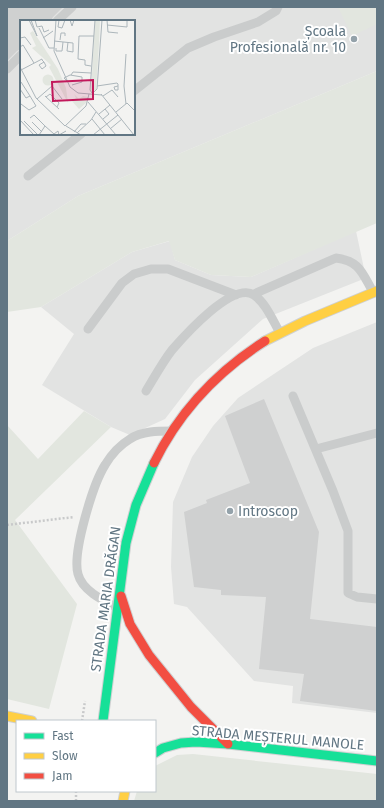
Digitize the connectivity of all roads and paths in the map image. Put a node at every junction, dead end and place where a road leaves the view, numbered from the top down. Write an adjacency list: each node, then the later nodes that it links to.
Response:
1 (72, 7): 3 (lane)
2 (278, 7): 6 (lane)
3 (58, 20)
4 (20, 56): 5 (lane)
5 (7, 69)
6 (135, 91)
7 (80, 135): 8 (lane)
8 (28, 176)
9 (375, 291): 10 (lane); 13 (main road, STRADA MARIA DRĂGAN)
10 (254, 294): 11 (lane); 13 (lane)
11 (236, 295): 12 (lane); 14 (lane)
12 (88, 329)
13 (280, 333): 16 (main road, STRADA MARIA DRĂGAN)
14 (146, 391)
15 (293, 396): 18 (lane)
16 (173, 430): 19 (lane); 21 (main road, STRADA MARIA DRĂGAN)
17 (377, 432): 18 (lane)
18 (316, 449): 22 (lane)
19 (86, 516): 20 (path); 23 (lane)
20 (7, 525)
21 (119, 587): 23 (main road, STRADA MARIA DRĂGAN); 27 (main road)
22 (377, 599)
23 (117, 607): 26 (main road, STRADA MARIA DRĂGAN)
24 (7, 716): 25 (main road)
25 (27, 720)
26 (103, 720)
27 (228, 744): 28 (main road, STRADA MEȘTERUL MANOLE); 29 (main road, STRADA MEȘTERUL MANOLE)
28 (158, 750)
29 (377, 761)

